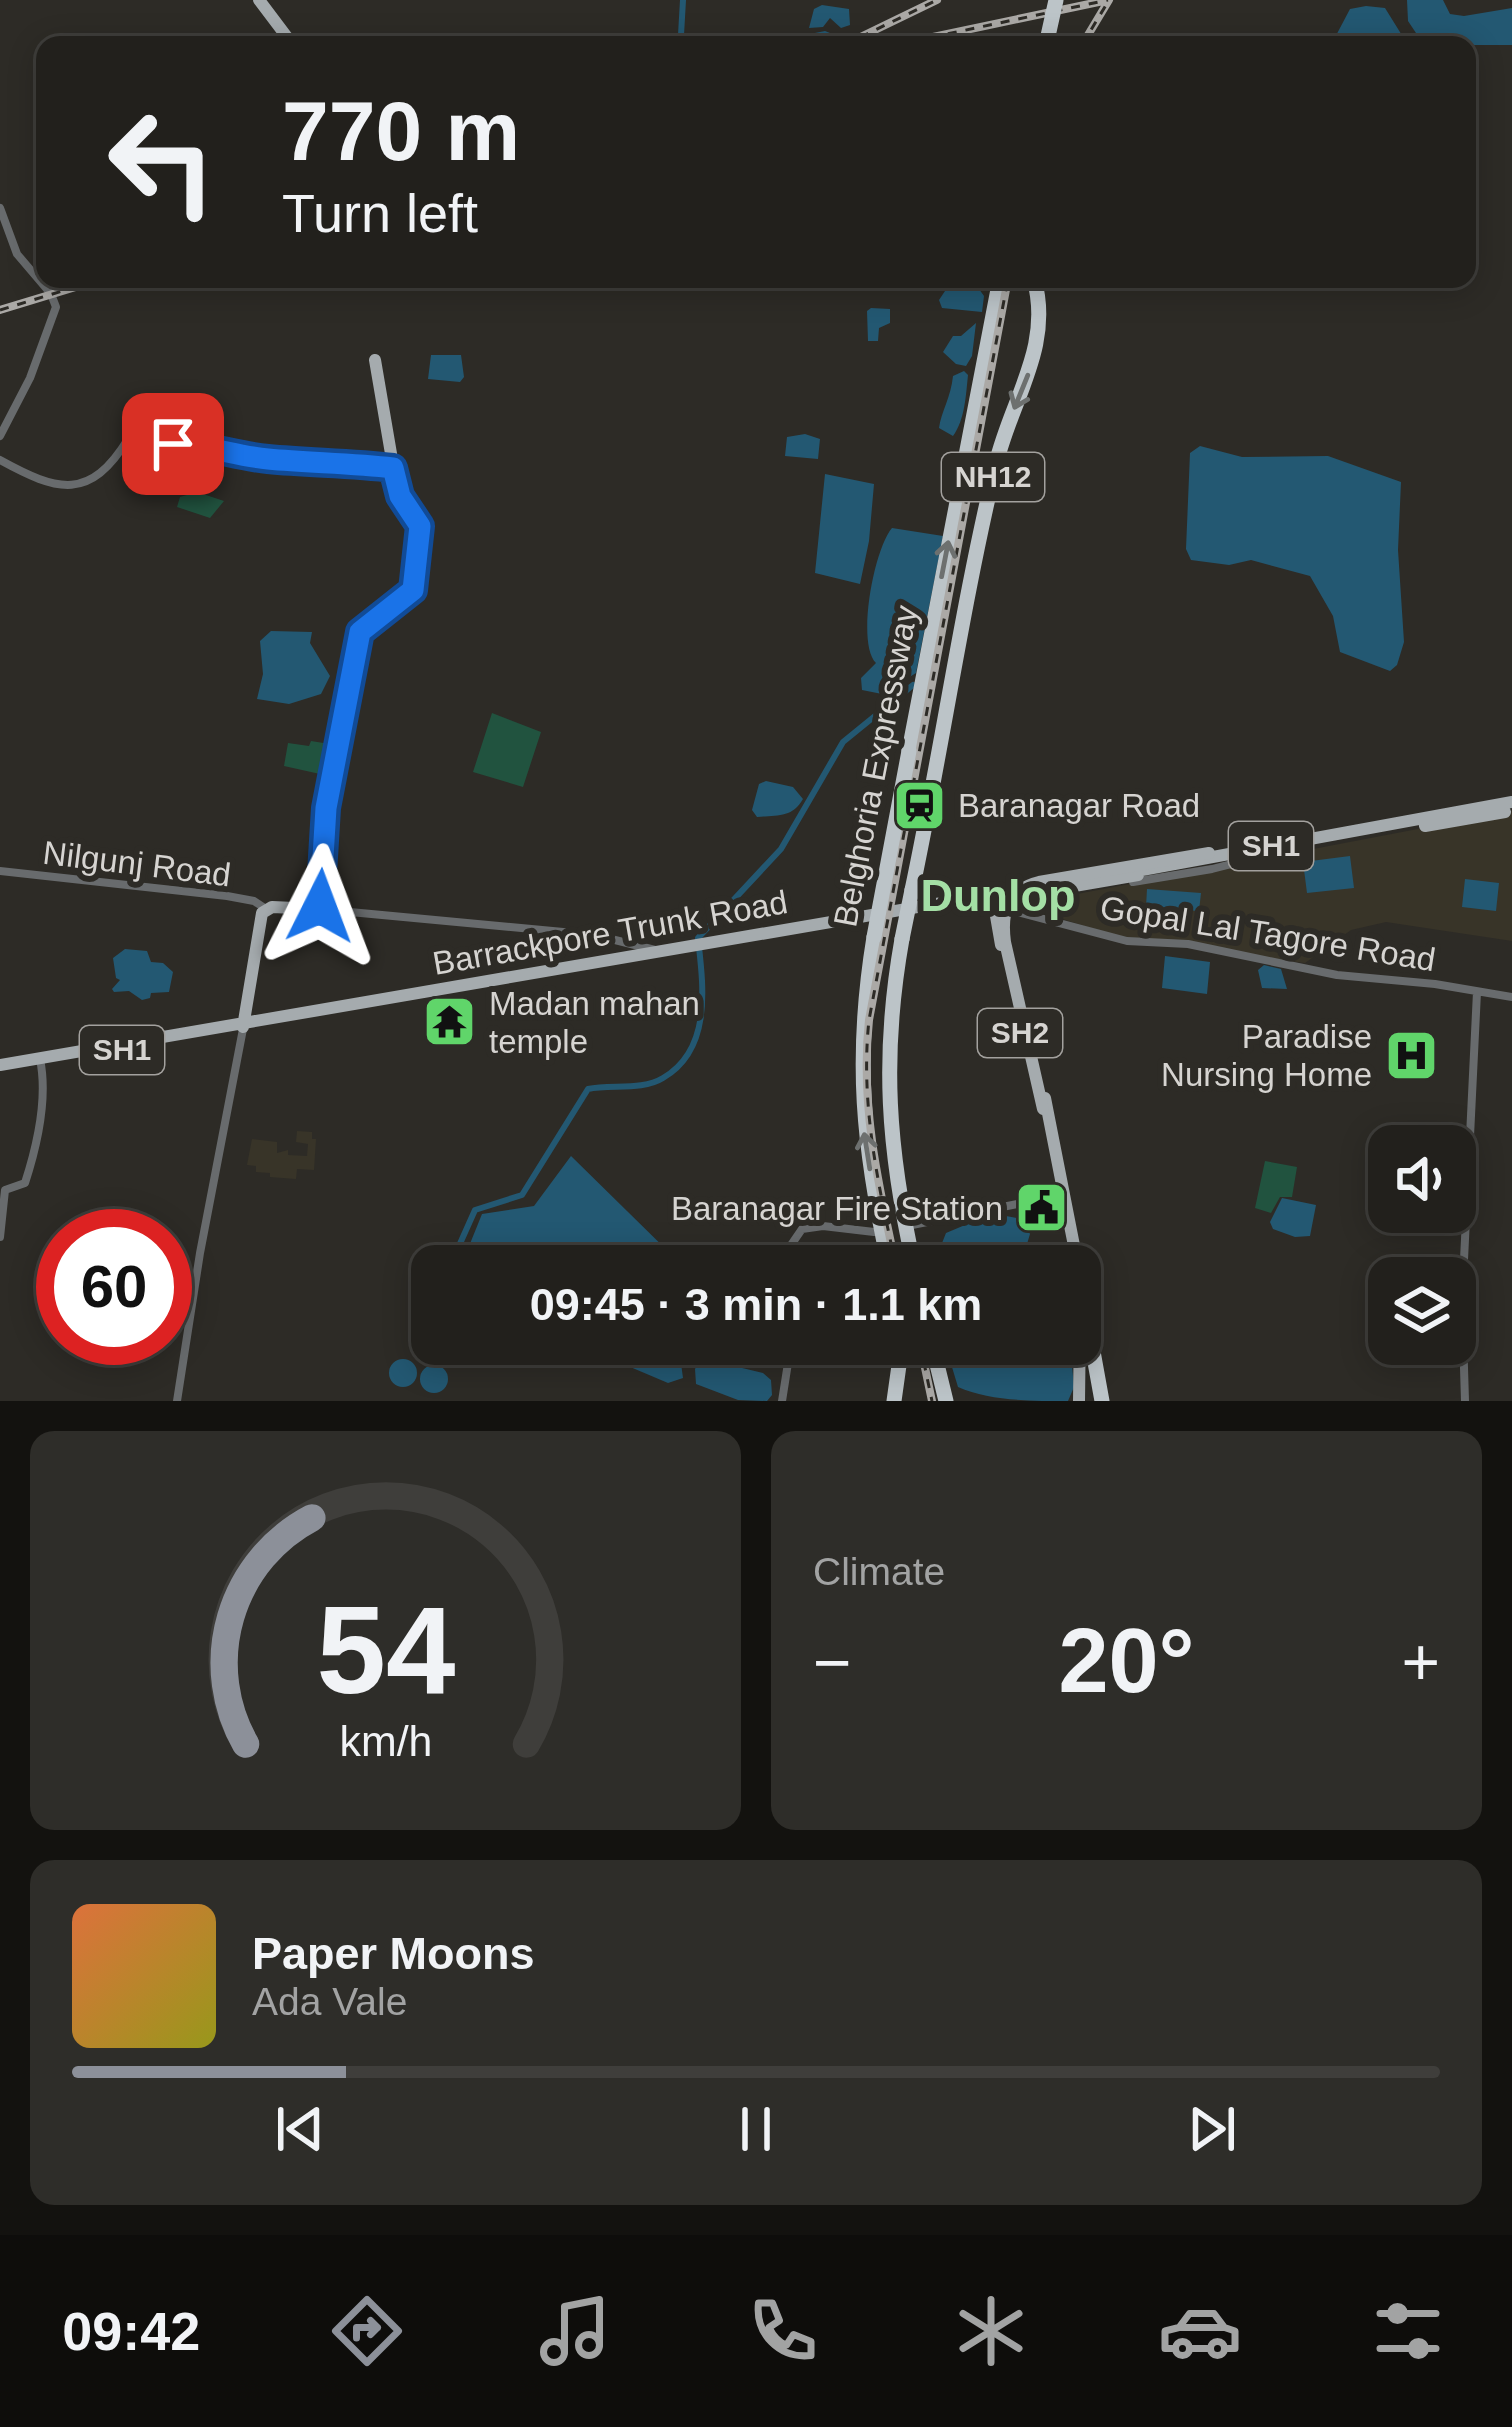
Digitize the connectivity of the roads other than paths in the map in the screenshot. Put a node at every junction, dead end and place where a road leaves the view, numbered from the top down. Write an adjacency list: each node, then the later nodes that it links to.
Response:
1 (1059, 0): 5 (highway, bridge)
2 (260, 2): 3 (main road); 4 (street)
3 (287, 36)
4 (287, 36)
5 (1052, 36)
6 (0, 208): 7 (street)
7 (36, 272)
8 (48, 288): 12 (street)
9 (998, 288): 34 (highway, Belghoria Expressway / NH12, one-way to 9, bridge)
10 (1036, 288): 35 (highway, Belghoria Expressway / NH12, one-way to 35, bridge)
11 (376, 364): 14 (main road)
12 (0, 436)
13 (0, 460): 14 (street)
14 (393, 468): 21 (main road)
15 (1512, 806): 16 (main road, Barrackpore Trunk Road / SH1); 17 (main road, Barrackpore Trunk Road / SH1)
16 (1282, 851): 19 (main road, Barrackpore Trunk Road / SH1); 19 (street, Gopal Lal Tagore Road)
17 (1238, 853): 19 (main road, Barrackpore Trunk Road / SH1); 28 (main road, bridge)
18 (0, 871): 20 (street, Nilgunj Road)
19 (1001, 902): 22 (main road, Barrackpore Trunk Road / SH1); 23 (street, Gopal Lal Tagore Road); 28 (main road, SH2); 29 (main road, SH2)
20 (266, 909): 21 (main road); 25 (main road)
21 (316, 909): 22 (street)
22 (661, 953): 25 (main road, Barrackpore Trunk Road / SH1)
23 (1477, 992): 24 (street, Gopal Lal Tagore Road); 49 (street)
24 (1512, 997)
25 (242, 1025): 26 (main road, Barrackpore Trunk Road / SH1); 44 (street)
26 (41, 1060): 27 (main road, Barrackpore Trunk Road / SH1); 32 (street)
27 (0, 1067)
28 (1046, 1135): 29 (main road, SH2)
29 (1062, 1195): 30 (street); 36 (main road, SH2)
30 (912, 1225)
31 (874, 1232): 33 (street)
32 (0, 1237)
33 (791, 1245)
34 (886, 1245)
35 (910, 1245)
36 (1070, 1245)
37 (788, 1365): 45 (street)
38 (899, 1365): 46 (highway)
39 (937, 1365): 43 (highway)
40 (1079, 1365): 47 (main road)
41 (1092, 1365): 48 (highway)
42 (1096, 1365): 48 (highway)
43 (945, 1398)
44 (177, 1401)
45 (782, 1401)
46 (894, 1401)
47 (1079, 1401)
48 (1102, 1401)
49 (1465, 1401)

